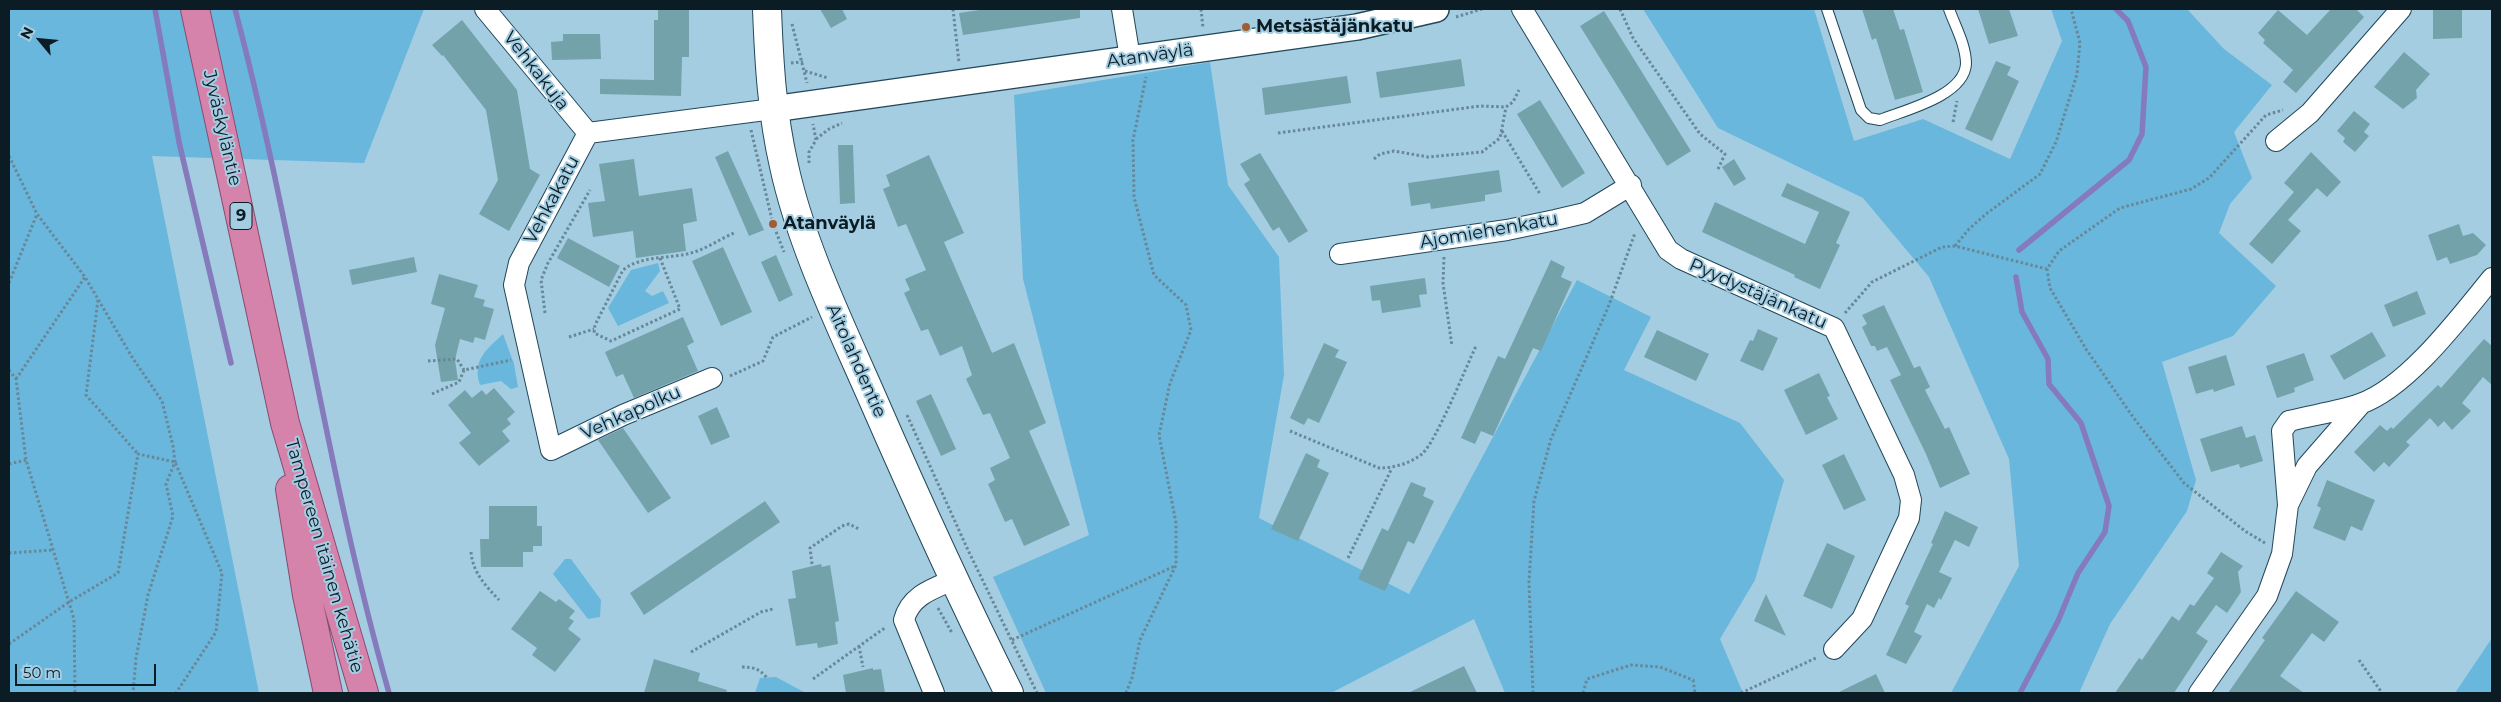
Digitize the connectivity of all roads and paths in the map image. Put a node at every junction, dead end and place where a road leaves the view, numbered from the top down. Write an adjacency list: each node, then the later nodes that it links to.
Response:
1 (195, 9): 62 (highway, Jyväskyläntie / 9)
2 (485, 9): 25 (street, Vehkakuja)
3 (767, 9): 21 (main road, Aitolahdentie)
4 (952, 9): 16 (path)
5 (1122, 9): 17 (street)
6 (1201, 9): 15 (path)
7 (1436, 9): 17 (street, Atanväylä)
8 (1522, 9): 31 (street, Pyydystäjänkatu)
9 (1620, 9): 29 (path)
10 (1827, 9): 11 (lane)
11 (1949, 9)
12 (2070, 9): 38 (path)
13 (2400, 9): 26 (street)
14 (791, 21): 19 (path)
15 (1204, 33)
16 (959, 67)
17 (1138, 67): 19 (street, Atanväylä); 78 (path)
18 (1519, 90): 20 (path)
19 (811, 105): 21 (street, Atanväylä); 30 (path)
20 (1506, 107): 23 (path); 24 (path)
21 (773, 109): 25 (street); 79 (main road, Aitolahdentie)
22 (2253, 128): 41 (path)
23 (1502, 131): 28 (path); 33 (path)
24 (1278, 133)
25 (588, 134): 53 (street, Vehkakatu)
26 (2276, 141)
27 (9, 156): 35 (path)
28 (1374, 159)
29 (1718, 169)
30 (809, 170)
31 (1630, 184): 34 (street, Pyydystäjänkatu); 37 (street, Ajomiehenkatu)
32 (590, 190): 46 (path)
33 (1540, 194)
34 (1644, 207): 48 (street, Pyydystäjänkatu); 103 (path)
35 (37, 214): 42 (path); 44 (path)
36 (734, 233): 40 (path)
37 (1444, 239): 39 (street, Ajomiehenkatu); 51 (path)
38 (1955, 246): 41 (path); 48 (path)
39 (1340, 254)
40 (660, 258): 49 (path); 49 (path)
41 (2046, 269): 75 (path)
42 (86, 277): 45 (path); 58 (path)
43 (2492, 278): 60 (street)
44 (9, 283)
45 (98, 299): 65 (path); 67 (path)
46 (545, 313)
47 (818, 315): 57 (path)
48 (1834, 328): 87 (street, Pyydystäjänkatu)
49 (594, 329): 50 (path)
50 (569, 337)
51 (1452, 346)
52 (1476, 346): 69 (path)
53 (529, 356): 56 (path); 64 (street, Vehkakatu)
54 (428, 362): 56 (path)
55 (9, 370): 58 (path)
56 (464, 370): 59 (path)
57 (712, 378): 64 (street, Vehkapolku)
58 (16, 379): 66 (path)
59 (432, 394)
60 (2361, 404): 70 (street); 70 (street)
61 (906, 412): 84 (path)
62 (285, 423): 97 (highway, Tampereen itäinen kehätie / 9); 98 (highway, Tampereen itäinen kehätie / 9)
63 (1290, 431): 69 (path)
64 (551, 450)
65 (138, 454): 67 (path); 81 (path)
66 (26, 460): 68 (path); 72 (path)
67 (175, 462): 95 (path); 96 (path)
68 (9, 464)
69 (1392, 468): 76 (path)
70 (2288, 504): 75 (street)
71 (860, 529): 77 (path)
72 (53, 550): 74 (path); 81 (path)
73 (471, 552): 80 (path)
74 (9, 553)
75 (2282, 554): 107 (street)
76 (1348, 558)
77 (812, 564)
78 (1176, 565): 84 (path); 102 (path)
79 (953, 580): 83 (street); 100 (main road, Aitolahdentie)
80 (500, 600)
81 (69, 602): 85 (path); 94 (path)
82 (773, 608): 88 (path)
83 (905, 613): 86 (path); 99 (street)
84 (1012, 640): 101 (path)
85 (9, 644)
86 (859, 646): 91 (path); 93 (path)
87 (1834, 649): 106 (path)
88 (692, 652)
89 (2359, 660): 108 (path)
90 (742, 667): 92 (path)
91 (862, 667)
92 (767, 678)
93 (813, 679)
94 (75, 693)
95 (133, 693)
96 (176, 693)
97 (328, 693)
98 (364, 693)
99 (934, 693)
100 (1009, 693)
101 (1037, 693)
102 (1126, 693)
103 (1534, 693)
104 (1583, 693): 105 (path)
105 (1695, 693)
106 (1741, 693)
107 (2199, 693)
108 (2382, 693)

